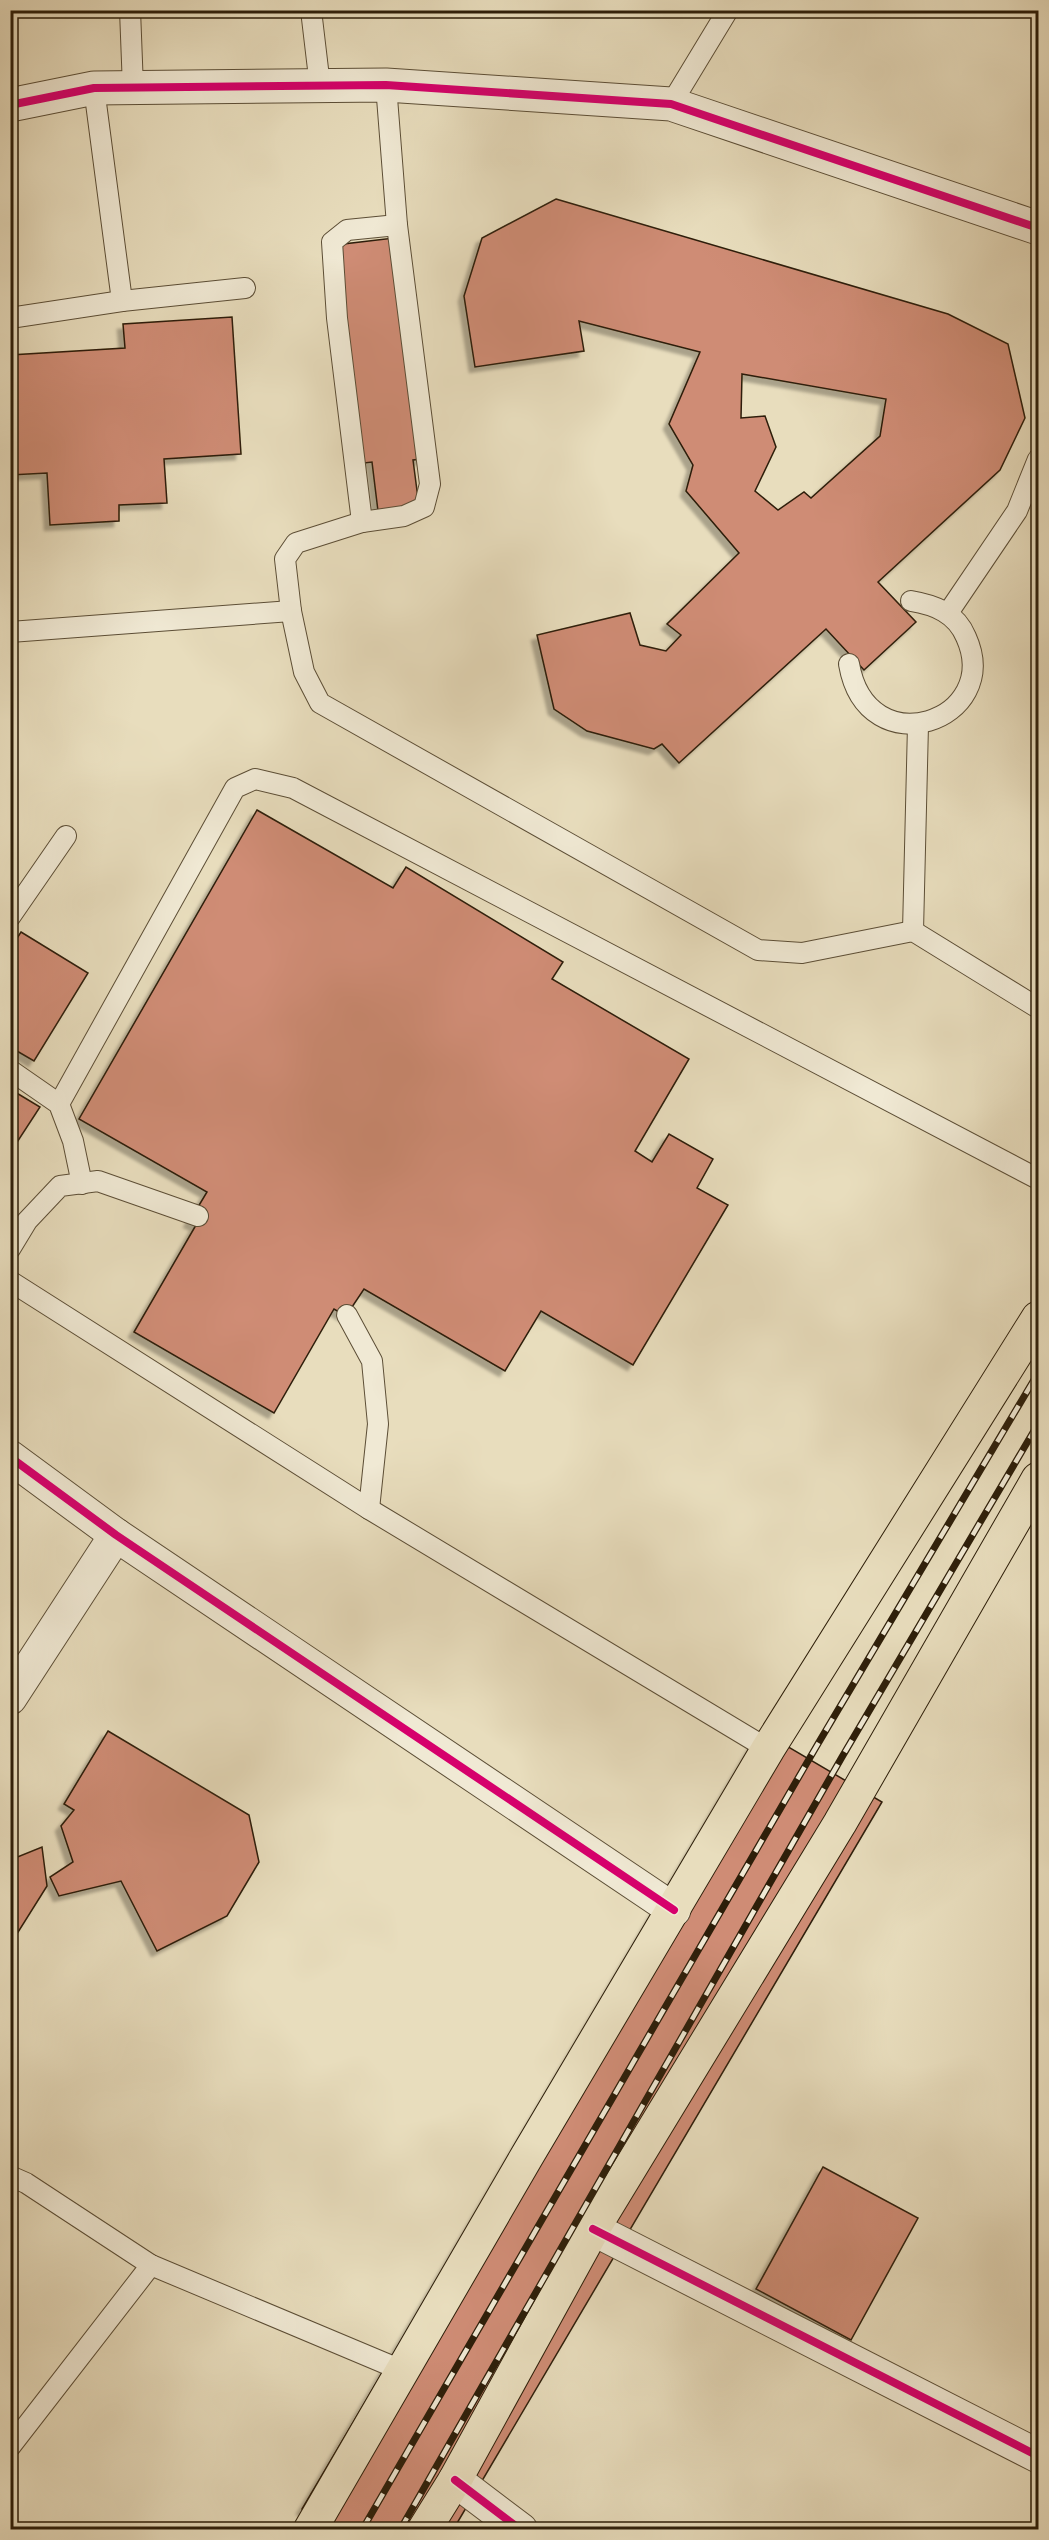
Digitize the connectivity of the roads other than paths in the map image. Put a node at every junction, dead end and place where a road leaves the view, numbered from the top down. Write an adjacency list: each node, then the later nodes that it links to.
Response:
1 (130, 10): 7 (lane)
2 (311, 10): 5 (lane)
3 (728, 10): 8 (lane)
4 (386, 84): 5 (street); 8 (street); 10 (lane)
5 (320, 86): 7 (street)
6 (94, 88): 7 (street); 9 (street); 13 (lane)
7 (133, 88)
8 (671, 104): 11 (street)
9 (10, 105)
10 (398, 225): 16 (lane); 16 (lane)
11 (1038, 228)
12 (245, 288): 13 (lane)
13 (122, 301): 14 (lane)
14 (10, 318)
15 (1038, 459): 19 (lane)
16 (362, 522): 18 (lane)
17 (911, 602): 19 (lane)
18 (291, 611): 20 (lane); 25 (lane)
19 (948, 614): 22 (lane)
20 (10, 632)
21 (849, 664): 22 (lane)
22 (918, 725): 25 (lane)
23 (66, 836): 24 (lane)
24 (10, 917)
25 (913, 931): 26 (lane)
26 (1038, 1008)
27 (10, 1070): 28 (lane)
28 (59, 1104): 29 (lane); 30 (lane)
29 (1038, 1179)
30 (82, 1184): 31 (lane); 32 (lane)
31 (198, 1216)
32 (10, 1249)
33 (10, 1281): 38 (lane)
34 (347, 1314): 38 (lane)
35 (1038, 1318): 41 (main road)
36 (10, 1457): 39 (street)
37 (1038, 1479): 44 (main road)
38 (369, 1509): 41 (lane)
39 (116, 1534): 40 (street); 42 (street)
40 (10, 1698)
41 (768, 1749): 42 (main road)
42 (674, 1910): 46 (main road)
43 (10, 2176): 45 (lane)
44 (593, 2229): 48 (street); 49 (main road)
45 (151, 2265): 46 (lane); 47 (lane)
46 (401, 2370): 50 (main road)
47 (10, 2447)
48 (1038, 2456)
49 (455, 2480): 51 (main road); 52 (street)
50 (310, 2529)
51 (424, 2529)
52 (521, 2529)

